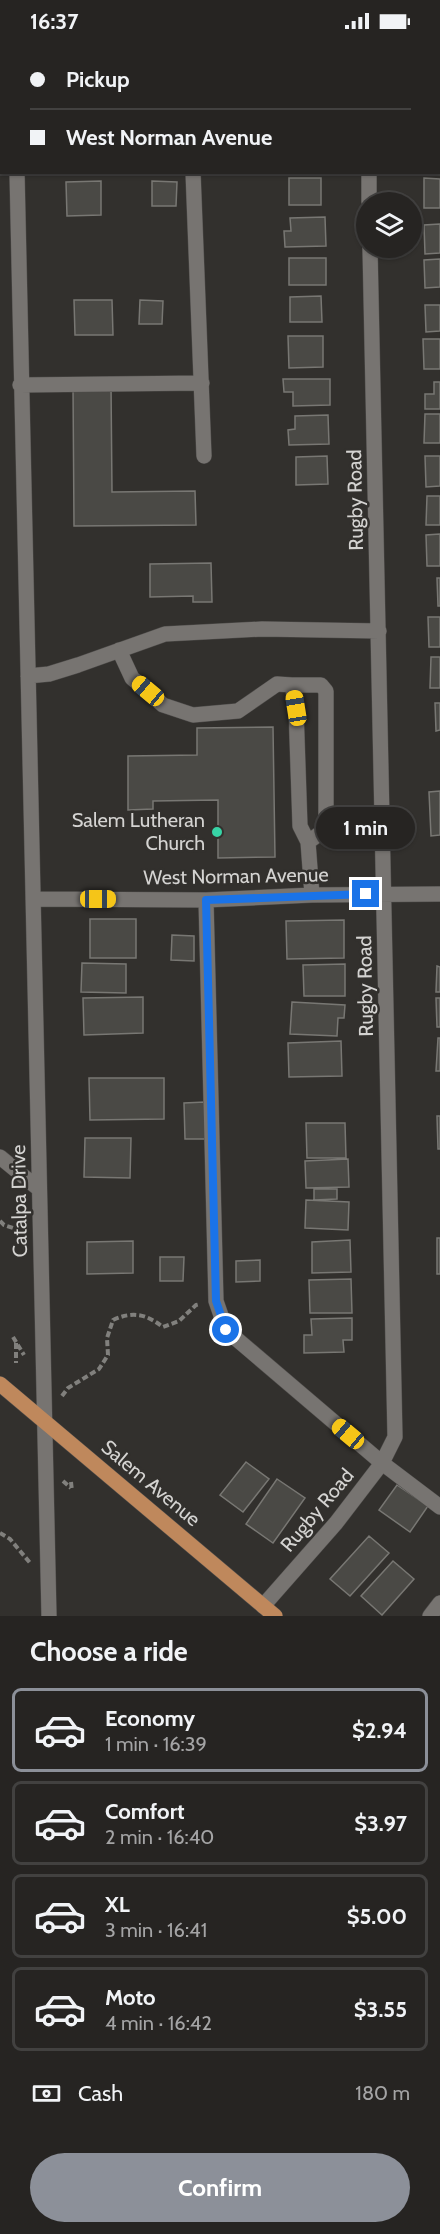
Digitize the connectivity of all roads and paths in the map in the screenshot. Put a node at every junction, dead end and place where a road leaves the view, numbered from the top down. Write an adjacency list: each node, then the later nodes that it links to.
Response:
1 (17, 174): 7 (street, Catalpa Drive)
2 (193, 174): 6 (street)
3 (369, 174): 4 (street)
4 (369, 192)
5 (370, 258): 9 (street, Rugby Road)
6 (202, 383): 7 (street); 8 (street)
7 (20, 385): 11 (street, Catalpa Drive)
8 (204, 456)
9 (379, 631): 10 (street); 14 (street, Rugby Road)
10 (119, 650): 11 (street); 12 (street)
11 (28, 676): 17 (street, Catalpa Drive)
12 (292, 685): 13 (street); 13 (street)
13 (308, 842): 16 (street)
14 (385, 894): 15 (street, West Norman Avenue); 16 (street, West Norman Avenue); 30 (street, Rugby Road)
15 (440, 894)
16 (312, 895): 18 (street, West Norman Avenue)
17 (33, 899): 18 (street, West Norman Avenue); 20 (street, Catalpa Drive)
18 (206, 900): 23 (street)
19 (0, 1157): 20 (street)
20 (39, 1189): 22 (street, Catalpa Drive)
21 (0, 1221): 22 (path)
22 (40, 1236): 29 (street, Catalpa Drive)
23 (216, 1301): 29 (path); 30 (street)
24 (13, 1337): 25 (path)
25 (16, 1343): 26 (path); 27 (path)
26 (25, 1355)
27 (16, 1363)
28 (0, 1384): 29 (main road, Salem Avenue)
29 (44, 1420): 35 (street, Catalpa Drive); 37 (main road, Salem Avenue)
30 (382, 1463): 33 (street); 37 (street, Rugby Road)
31 (63, 1480): 32 (path)
32 (72, 1487)
33 (440, 1507)
34 (0, 1533): 35 (path)
35 (48, 1581): 38 (street, Catalpa Drive)
36 (440, 1603): 40 (street)
37 (263, 1606): 39 (main road, Salem Avenue)
38 (49, 1616)
39 (275, 1616)
40 (430, 1616)

